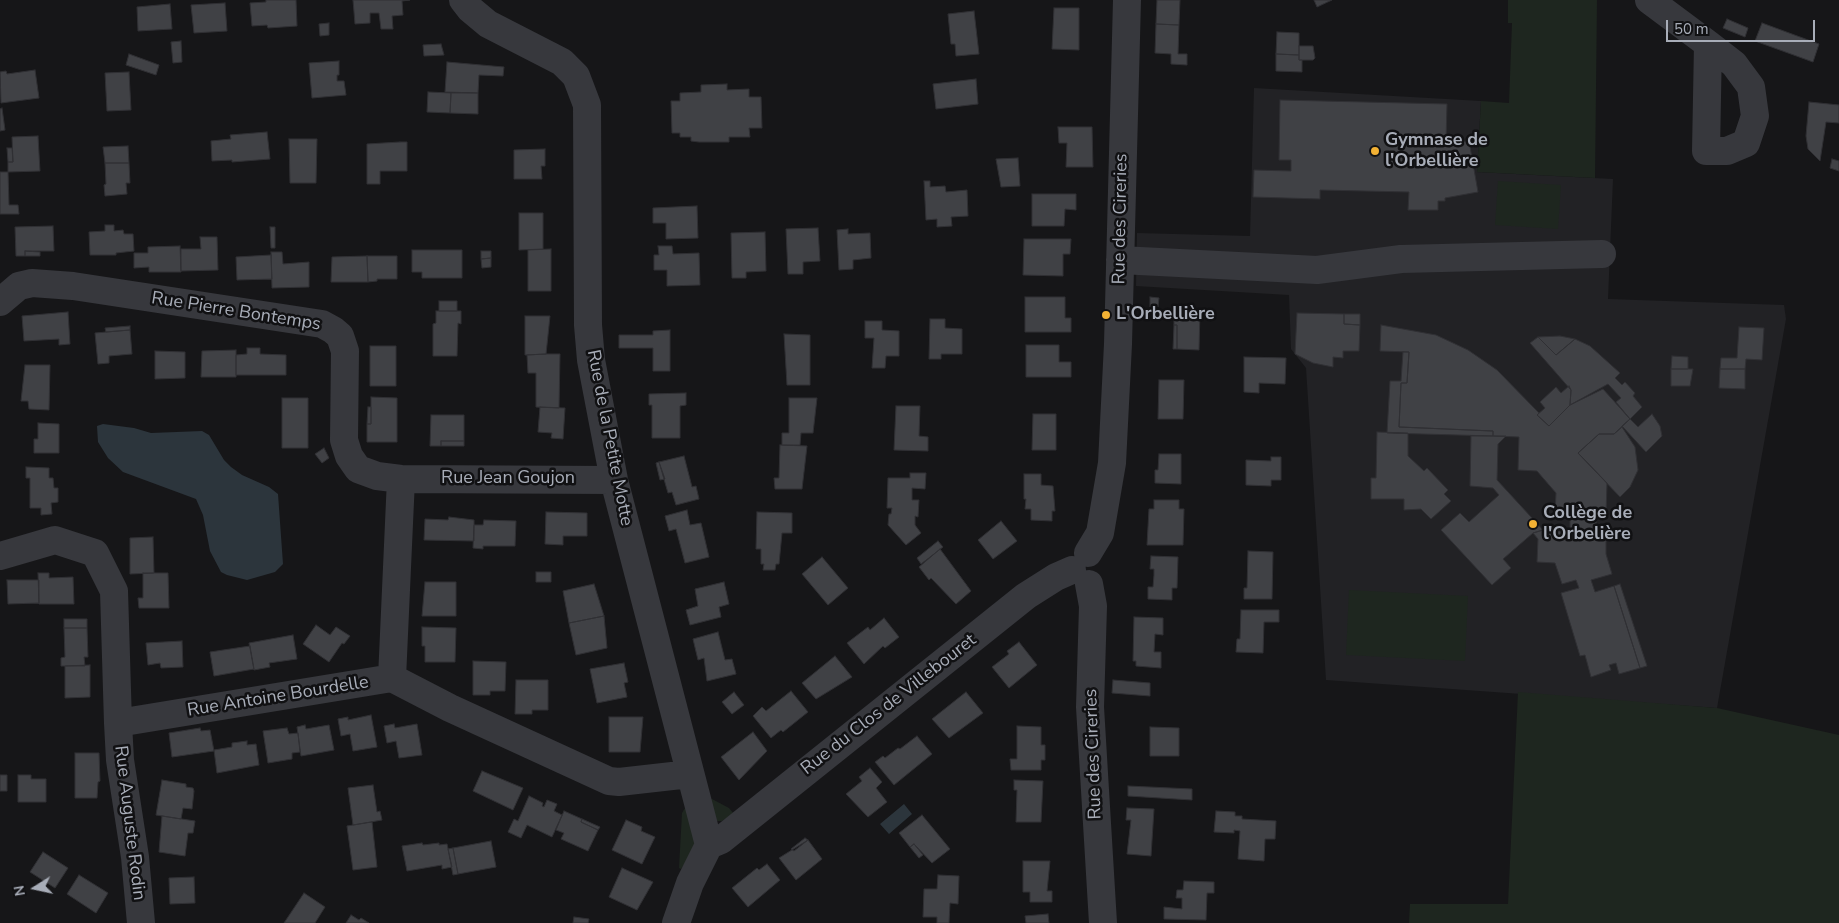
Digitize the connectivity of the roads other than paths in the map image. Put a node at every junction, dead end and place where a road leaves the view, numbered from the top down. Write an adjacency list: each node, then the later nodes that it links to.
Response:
1 (463, 0): 9 (street, Rue de la Petite Motte)
2 (1127, 0): 6 (street, Rue des Cireries)
3 (1649, 0): 4 (street)
4 (1708, 44)
5 (1602, 254): 6 (street)
6 (1120, 260): 11 (street, Rue des Cireries)
7 (9, 294): 8 (street, Rue Pierre Bontemps)
8 (401, 478): 9 (street, Rue Jean Goujon); 12 (street)
9 (614, 480): 14 (street, Rue de la Petite Motte)
10 (0, 556): 13 (street)
11 (1083, 569): 15 (street, Rue du Clos de Villebouret); 18 (street, Rue des Cireries)
12 (392, 678): 13 (street, Rue Antoine Bourdelle); 14 (street, Rue Antoine Bourdelle)
13 (118, 723): 16 (street, Rue Auguste Rodin)
14 (690, 774): 15 (street, Rue de la Petite Motte)
15 (709, 845): 17 (street)
16 (141, 923)
17 (676, 923)
18 (1103, 923)

